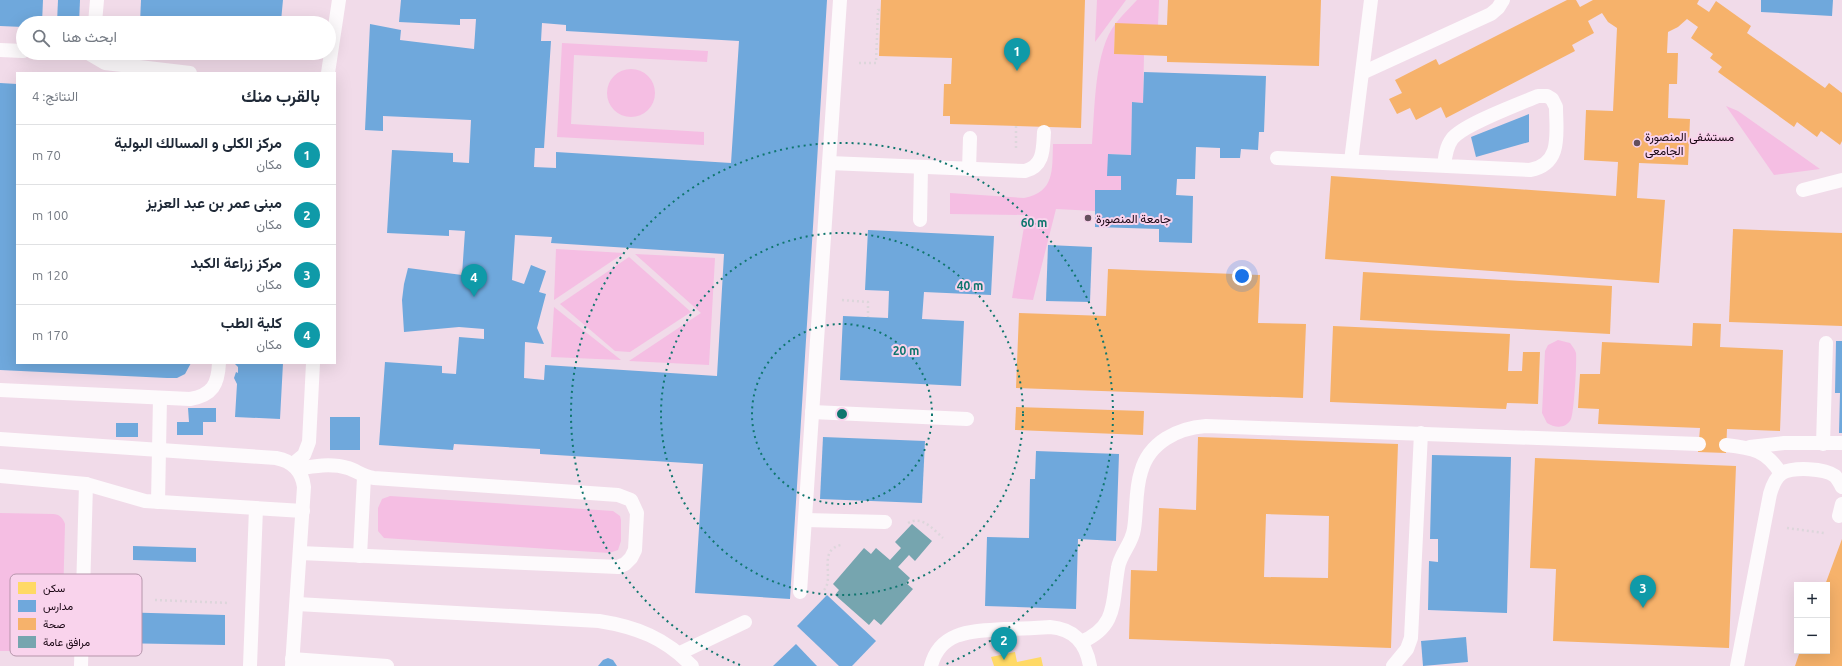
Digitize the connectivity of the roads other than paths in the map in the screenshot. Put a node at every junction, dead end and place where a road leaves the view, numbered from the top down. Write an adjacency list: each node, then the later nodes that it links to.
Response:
1 (97, 0): 6 (lane)
2 (339, 0): 7 (lane)
3 (840, 0): 19 (lane)
4 (1371, 0): 14 (lane)
5 (1503, 0): 14 (lane)
6 (96, 16)
7 (336, 20)
8 (0, 50): 9 (lane)
9 (16, 51)
10 (100, 60): 12 (lane)
11 (330, 60): 13 (lane)
12 (182, 72)
13 (328, 72)
14 (1362, 73): 18 (lane)
15 (1044, 132): 22 (lane)
16 (970, 138): 22 (lane)
17 (1277, 158): 18 (lane)
18 (1351, 161): 20 (lane)
19 (829, 163): 21 (lane); 31 (lane)
20 (1444, 166): 20 (lane)
21 (921, 167): 22 (lane); 25 (lane)
22 (969, 169)
23 (1842, 180): 24 (lane)
24 (1803, 190)
25 (920, 220)
26 (1826, 343): 37 (lane)
27 (219, 364): 30 (lane)
28 (313, 364): 41 (lane)
29 (0, 390): 30 (lane)
30 (160, 398): 40 (lane)
31 (812, 412): 32 (lane); 50 (lane)
32 (967, 419)
33 (1421, 433): 36 (lane); 58 (lane); 68 (lane)
34 (0, 439): 40 (lane)
35 (1842, 443): 37 (lane)
36 (1699, 444)
37 (1823, 444): 39 (lane)
38 (1726, 445): 39 (lane)
39 (1750, 447): 42 (lane)
40 (159, 451): 41 (lane); 47 (lane)
41 (295, 467): 44 (lane); 49 (lane)
42 (1781, 474): 46 (lane); 69 (lane)
43 (0, 476): 45 (lane)
44 (364, 477): 53 (lane); 53 (lane)
45 (86, 484): 47 (lane); 54 (lane)
46 (1842, 486)
47 (158, 502): 48 (lane)
48 (256, 508): 49 (lane); 63 (lane)
49 (303, 510): 52 (lane)
50 (804, 520): 51 (lane); 55 (lane)
51 (885, 522)
52 (300, 553): 53 (lane); 56 (lane)
53 (360, 556)
54 (84, 574)
55 (800, 592)
56 (297, 604): 59 (lane); 61 (lane)
57 (745, 622): 59 (lane)
58 (1081, 642): 66 (lane); 67 (lane)
59 (680, 653): 65 (lane)
60 (81, 656): 62 (lane)
61 (292, 663): 64 (lane)
62 (81, 666)
63 (250, 666)
64 (387, 666)
65 (692, 666)
66 (931, 666)
67 (1090, 666)
68 (1393, 666)
69 (1737, 666)

